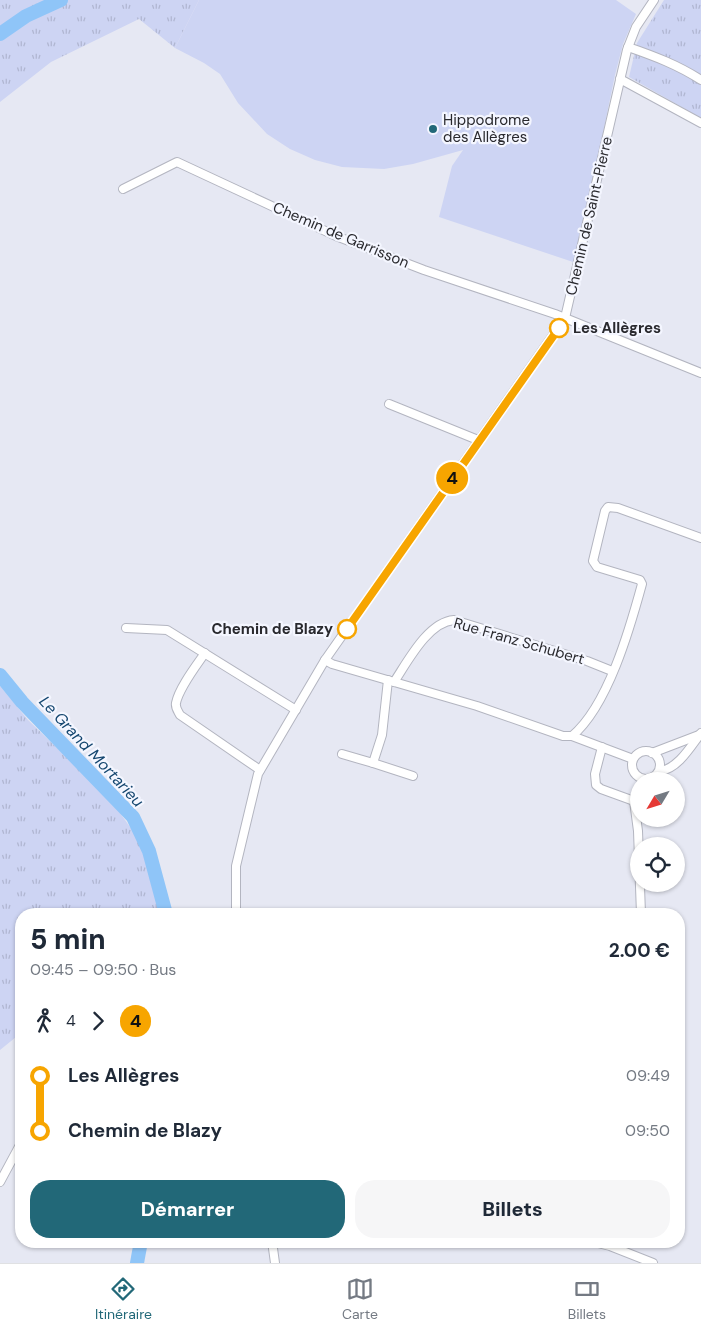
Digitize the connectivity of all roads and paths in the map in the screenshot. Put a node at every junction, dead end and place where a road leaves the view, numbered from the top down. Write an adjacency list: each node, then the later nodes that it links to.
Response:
1 (654, 0): 2 (street, Chemin de Saint-Pierre)
2 (628, 47): 3 (street, Chemin de Saint-Pierre); 4 (street)
3 (620, 78): 5 (street); 7 (street, Chemin de Saint-Pierre)
4 (701, 80)
5 (701, 123)
6 (123, 188): 7 (street, Chemin de Garrisson)
7 (565, 318): 8 (street); 10 (street, Chemin de Saint-Pierre)
8 (701, 373)
9 (389, 404): 10 (street)
10 (478, 440): 14 (street, Chemin de Saint-Pierre)
11 (701, 538): 15 (street)
12 (126, 628): 13 (street)
13 (205, 653): 17 (street); 25 (street)
14 (325, 660): 16 (street); 17 (street, Chemin de Saint-Pierre)
15 (612, 671): 16 (street, Rue Franz Schubert); 19 (street)
16 (391, 681): 19 (street); 24 (street)
17 (296, 710): 25 (street, Chemin de Saint-Pierre)
18 (700, 734): 21 (street); 26 (street)
19 (568, 736): 20 (street)
20 (602, 747): 23 (street); 29 (street)
21 (652, 753): 23 (street); 26 (street)
22 (342, 754): 24 (street)
23 (633, 759): 27 (street)
24 (373, 763): 28 (street)
25 (260, 770): 31 (street, Chemin de Saint-Pierre)
26 (660, 771)
27 (633, 772)
28 (413, 776)
29 (630, 799)
30 (638, 828): 32 (street)
31 (236, 908)
32 (640, 908)
33 (15, 1152): 34 (street)
34 (3, 1170): 35 (street)
35 (0, 1182)
36 (273, 1248): 38 (street)
37 (615, 1248): 39 (street)
38 (275, 1263)
39 (653, 1263)

